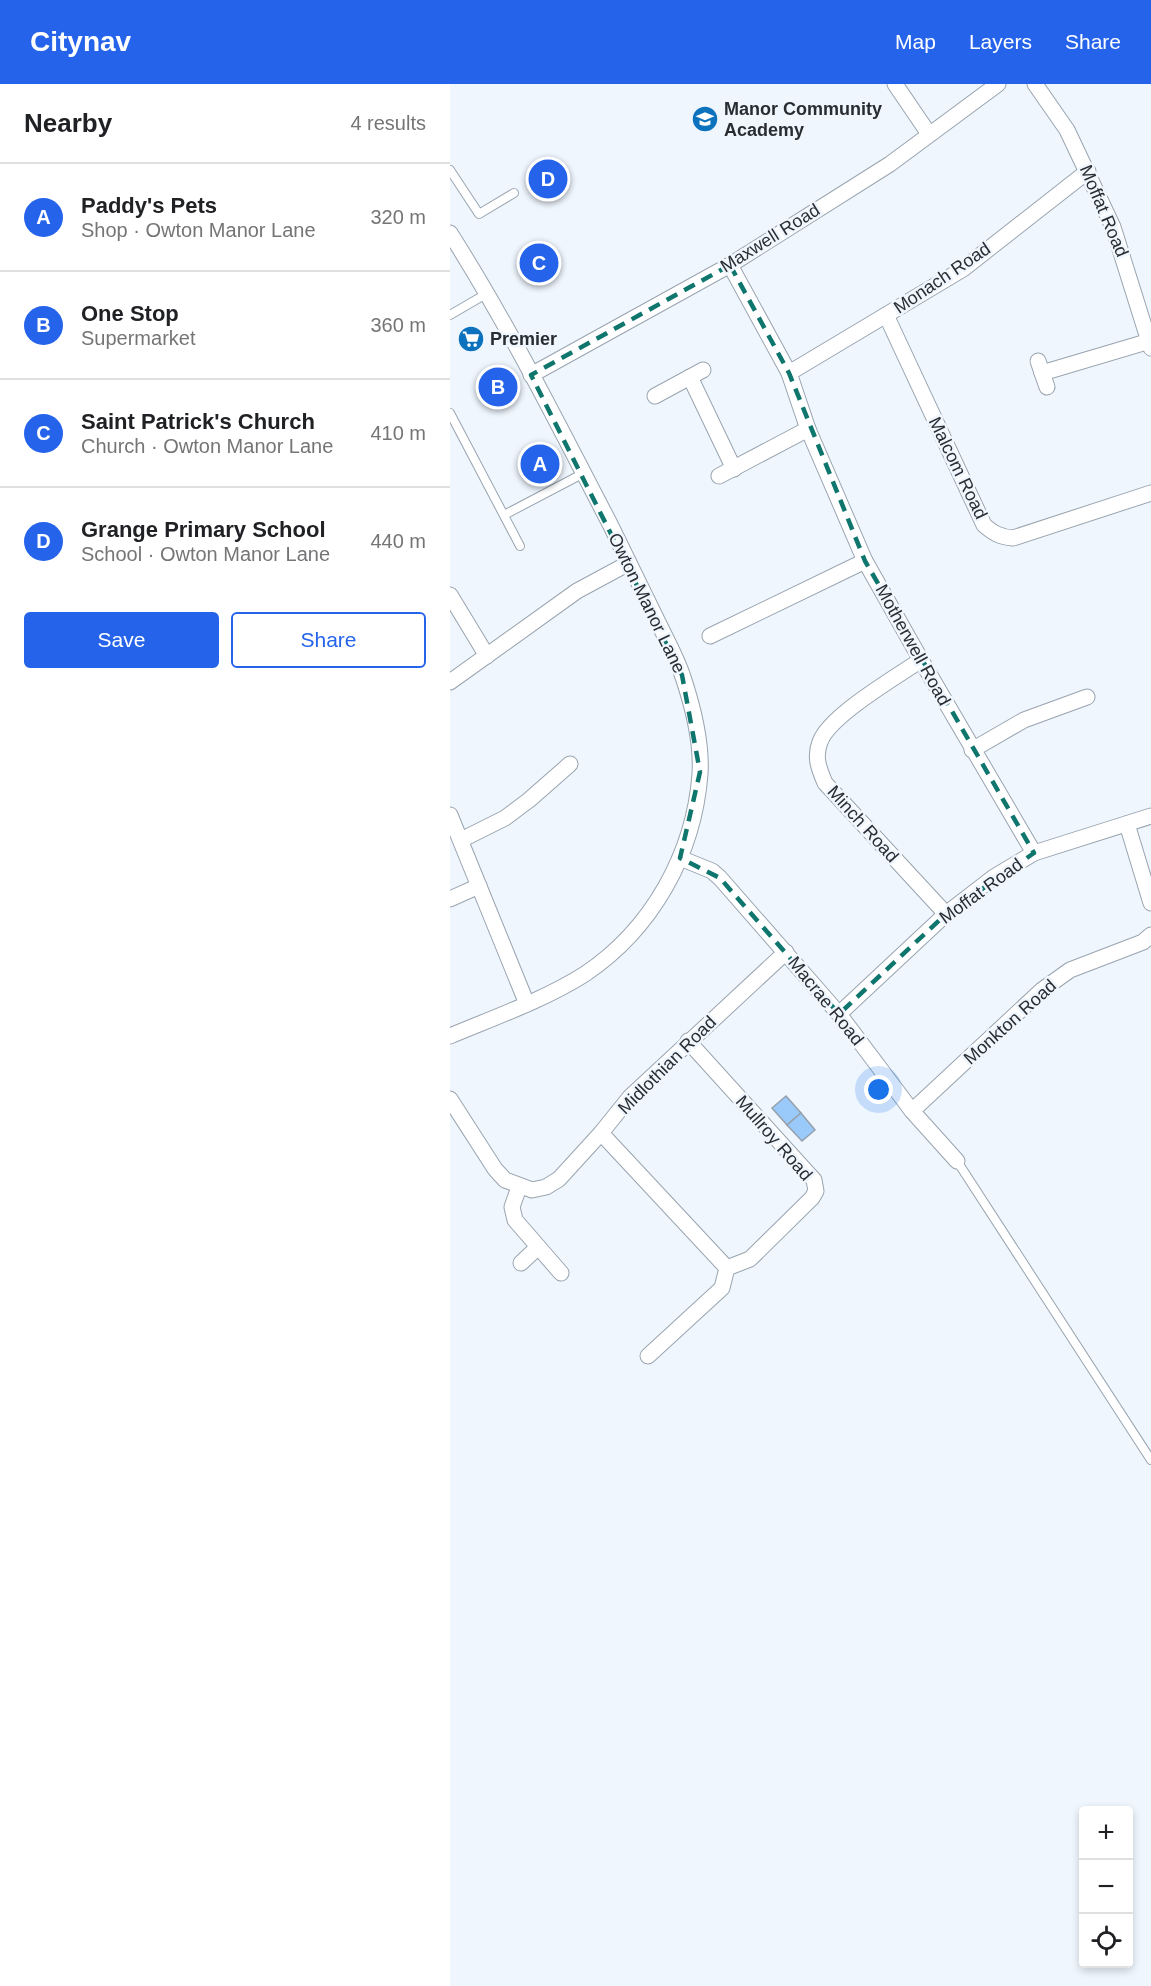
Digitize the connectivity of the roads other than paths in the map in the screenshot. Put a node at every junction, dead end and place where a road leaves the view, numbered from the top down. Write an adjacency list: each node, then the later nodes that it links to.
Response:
1 (895, 84): 4 (street)
2 (998, 84): 4 (street, Maxwell Road)
3 (1035, 84): 6 (street, Moffat Road)
4 (929, 134): 9 (street, Maxwell Road)
5 (450, 170): 7 (lane)
6 (1088, 171): 12 (street, Monach Road); 13 (street, Moffat Road)
7 (514, 193)
8 (450, 233): 10 (street, Owton Manor Lane)
9 (730, 265): 14 (street, Motherwell Road); 16 (street, Maxwell Road)
10 (486, 294): 11 (lane); 16 (street, Owton Manor Lane)
11 (450, 315)
12 (886, 315): 14 (street, Monach Road); 23 (street, Malcom Road)
13 (1150, 344): 15 (street)
14 (789, 372): 19 (street, Motherwell Road)
15 (1042, 374)
16 (531, 375): 21 (street, Owton Manor Lane)
17 (655, 396): 20 (street)
18 (450, 412): 24 (lane)
19 (808, 429): 20 (street); 26 (street, Motherwell Road)
20 (734, 469): 22 (street)
21 (584, 473): 24 (lane); 27 (street, Owton Manor Lane)
22 (719, 476)
23 (1151, 493)
24 (504, 515): 25 (lane)
25 (520, 546)
26 (865, 561): 29 (street); 31 (street, Motherwell Road)
27 (629, 563): 30 (street); 41 (street, Owton Manor Lane)
28 (450, 595): 30 (street)
29 (710, 636)
30 (487, 656): 32 (street)
31 (921, 660): 34 (street, Motherwell Road); 45 (street, Minch Road)
32 (450, 682)
33 (1087, 697): 34 (street)
34 (972, 750): 40 (street, Motherwell Road)
35 (570, 764): 39 (street)
36 (450, 815): 39 (street)
37 (1151, 816): 38 (street, Moffat Road)
38 (1127, 824): 40 (street, Moffat Road); 44 (street)
39 (461, 840): 42 (street)
40 (1034, 853): 45 (street, Moffat Road)
41 (680, 858): 47 (street, Macrae Road); 48 (street, Owton Manor Lane)
42 (479, 886): 43 (street); 48 (street)
43 (450, 899)
44 (1151, 903)
45 (946, 914): 49 (street, Moffat Road)
46 (1151, 935): 53 (street, Monkton Road)
47 (786, 952): 49 (street, Macrae Road); 51 (street, Midlothian Road)
48 (527, 1004): 50 (street, Owton Manor Lane)
49 (840, 1014): 53 (street, Macrae Road)
50 (450, 1036)
51 (688, 1041): 54 (street, Midlothian Road); 59 (street, Mullroy Road)
52 (450, 1099): 56 (street)
53 (912, 1111): 55 (street, Macrae Road)
54 (601, 1133): 56 (street, Midlothian Road); 59 (street)
55 (957, 1161): 62 (lane)
56 (519, 1186): 57 (street)
57 (538, 1247): 58 (street); 60 (street)
58 (521, 1263)
59 (727, 1269): 61 (street)
60 (561, 1273)
61 (648, 1356)
62 (1151, 1460)

